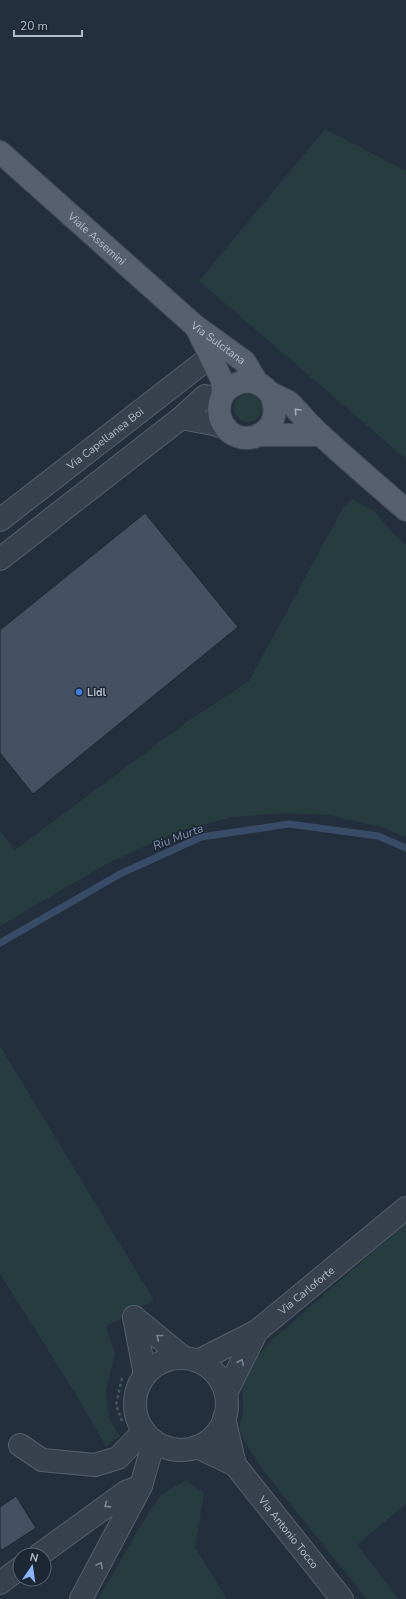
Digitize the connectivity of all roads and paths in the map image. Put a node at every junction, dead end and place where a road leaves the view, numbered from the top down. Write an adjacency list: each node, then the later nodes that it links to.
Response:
1 (0, 152): 2 (main road, Viale Assemini)
2 (194, 325): 3 (main road, Via Sulcitana); 4 (main road, Via Sulcitana)
3 (210, 357): 5 (main road, Via Sulcitana); 11 (street, Via Capellanea Boi)
4 (264, 388): 5 (main road); 8 (main road); 9 (main road, one-way to 4)
5 (222, 396): 6 (street); 7 (main road)
6 (181, 418): 7 (street); 12 (street)
7 (226, 428): 8 (main road)
8 (260, 435): 9 (main road)
9 (320, 435): 10 (main road)
10 (406, 510)
11 (0, 520)
12 (0, 559)
13 (406, 1208): 14 (street, Via Carloforte)
14 (257, 1331): 15 (street, Via Carloforte); 17 (street, one-way to 14)
15 (191, 1359): 16 (street); 16 (street, one-way to 16); 17 (street)
16 (145, 1375): 19 (street)
17 (226, 1393): 18 (street)
18 (224, 1418): 21 (street); 22 (street, Via Antonio Tocco)
19 (149, 1436): 20 (street); 21 (street); 23 (street)
20 (20, 1445)
21 (197, 1447): 22 (street, Via Antonio Tocco)
22 (236, 1465): 28 (street, Via Antonio Tocco)
23 (141, 1486): 24 (street, one-way to 24); 27 (street, one-way to 23)
24 (50, 1547)
25 (12, 1574): 26 (street)
26 (0, 1583)
27 (81, 1599)
28 (342, 1599)

